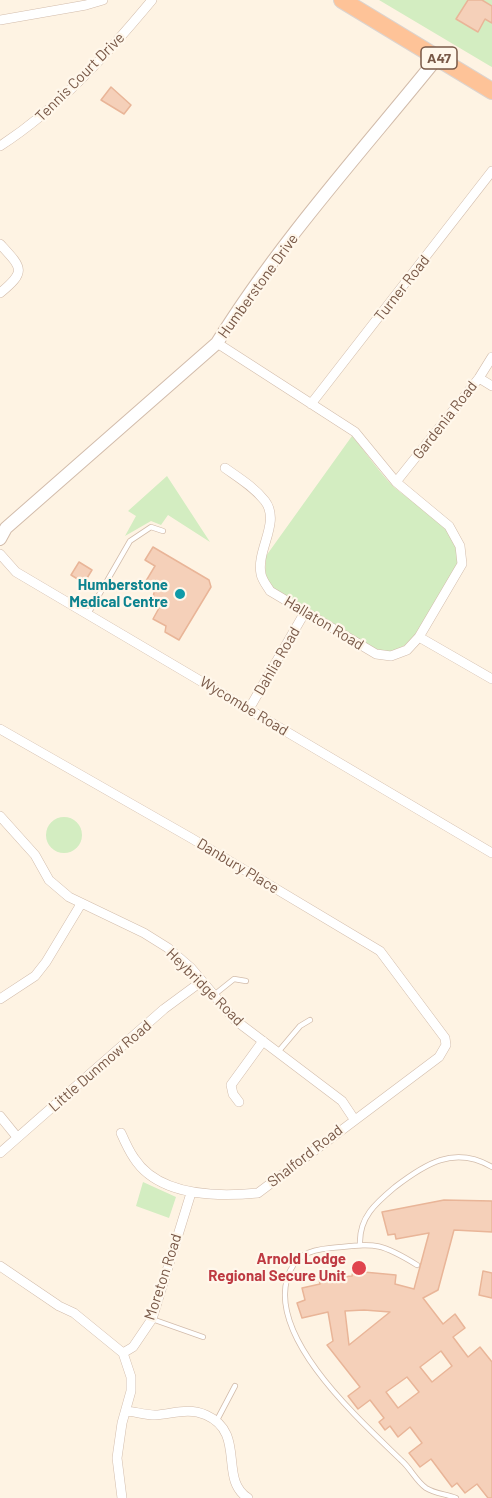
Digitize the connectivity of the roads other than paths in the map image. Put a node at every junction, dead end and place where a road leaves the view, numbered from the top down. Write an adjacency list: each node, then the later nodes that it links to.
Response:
1 (103, 0): 4 (street)
2 (152, 0): 7 (street, Tennis Court Drive)
3 (342, 0): 5 (highway, A47)
4 (0, 20)
5 (438, 57): 6 (highway, A47); 11 (street, Humberstone Drive)
6 (492, 91)
7 (0, 146)
8 (492, 171): 15 (street, Turner Road)
9 (0, 244): 10 (street)
10 (0, 293)
11 (217, 343): 15 (street, Hallaton Road); 19 (street, Humberstone Drive)
12 (492, 357): 13 (street, Gardenia Road)
13 (479, 378): 14 (street); 17 (street, Gardenia Road)
14 (492, 386)
15 (311, 404): 17 (street, Hallaton Road)
16 (225, 468): 21 (street, Hallaton Road)
17 (396, 482): 23 (street, Hallaton Road)
18 (163, 531): 22 (lane)
19 (0, 539)
20 (0, 554): 22 (street, Wycombe Road)
21 (305, 612): 23 (street, Hallaton Road); 25 (street, Dahlia Road)
22 (88, 614): 25 (street, Wycombe Road)
23 (419, 637): 24 (street)
24 (492, 679)
25 (249, 709): 28 (street, Wycombe Road)
26 (0, 729): 35 (street, Danbury Place)
27 (0, 816): 29 (street, Heybridge Road)
28 (492, 853)
29 (81, 904): 30 (street, Heybridge Road); 33 (street)
30 (202, 981): 32 (street, Heybridge Road); 42 (street, Little Dunmow Road)
31 (246, 981): 32 (lane)
32 (214, 995): 36 (street, Heybridge Road)
33 (0, 999)
34 (310, 1020): 37 (lane)
35 (445, 1038): 40 (street, Shalford Road)
36 (263, 1041): 37 (street, Heybridge Road); 38 (street)
37 (278, 1052): 40 (street, Heybridge Road)
38 (239, 1102)
39 (0, 1116): 42 (street)
40 (354, 1119): 45 (street, Shalford Road)
41 (121, 1133): 45 (street, Shalford Road)
42 (17, 1137): 43 (street, Little Dunmow Road)
43 (0, 1152)
44 (492, 1167): 46 (lane)
45 (191, 1193): 49 (street, Moreton Road)
46 (360, 1244): 47 (lane); 57 (lane)
47 (417, 1265)
48 (0, 1266): 51 (street)
49 (152, 1319): 50 (lane); 51 (street, Moreton Road)
50 (203, 1337)
51 (123, 1353): 53 (street)
52 (235, 1386): 54 (lane)
53 (127, 1411): 54 (street); 55 (street)
54 (216, 1422): 56 (street)
55 (122, 1498)
56 (248, 1498)
57 (456, 1498)

